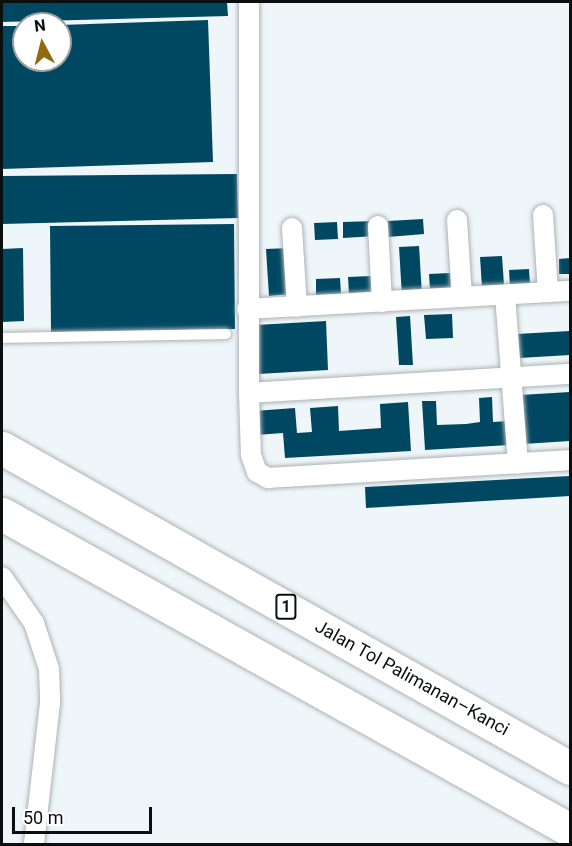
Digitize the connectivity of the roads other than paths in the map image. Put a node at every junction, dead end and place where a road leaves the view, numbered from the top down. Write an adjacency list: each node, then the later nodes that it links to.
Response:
1 (249, 2): 12 (street)
2 (543, 215): 7 (street)
3 (457, 220): 9 (street)
4 (378, 226): 10 (street)
5 (292, 228): 11 (street)
6 (570, 291): 7 (street)
7 (548, 292): 8 (street)
8 (505, 295): 9 (street); 16 (street)
9 (462, 297): 10 (street)
10 (382, 302): 11 (street)
11 (297, 306): 12 (street)
12 (248, 309): 17 (street)
13 (226, 334): 14 (lane)
14 (2, 338)
15 (570, 374): 16 (street)
16 (512, 378): 17 (street); 20 (street)
17 (249, 393): 20 (street)
18 (2, 448): 23 (highway, Jalan Tol Palimanan–Kanci / 1)
19 (570, 460): 20 (street)
20 (518, 463)
21 (2, 514): 24 (highway)
22 (4, 581): 25 (street)
23 (570, 768)
24 (570, 830)
25 (33, 844)

